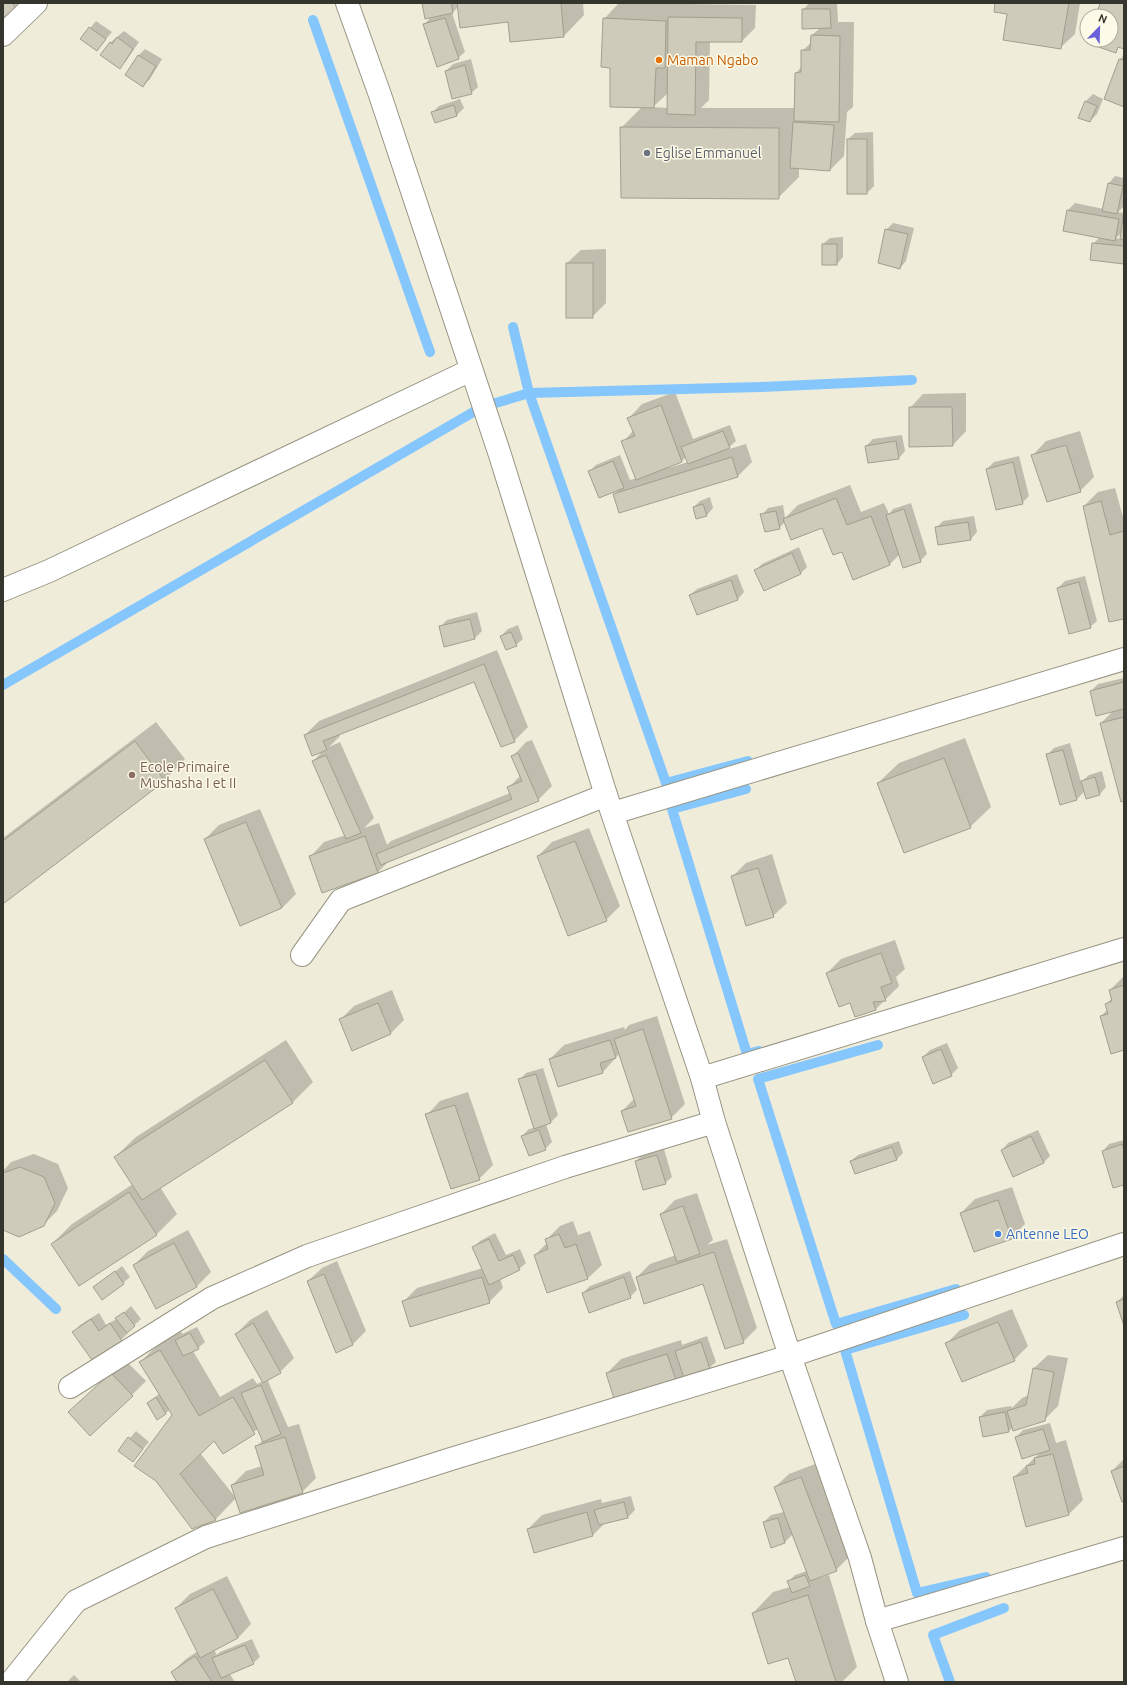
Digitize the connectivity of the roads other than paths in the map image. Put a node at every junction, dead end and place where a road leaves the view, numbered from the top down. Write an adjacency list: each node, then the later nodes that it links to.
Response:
1 (36, 3): 3 (street)
2 (347, 3): 4 (street)
3 (3, 35)
4 (471, 370): 5 (street); 7 (street)
5 (3, 590)
6 (1124, 659): 7 (street)
7 (609, 804): 9 (street); 10 (street)
8 (1124, 949): 10 (street)
9 (302, 955)
10 (702, 1078): 11 (street)
11 (714, 1122): 13 (street); 14 (street)
12 (1124, 1244): 13 (street)
13 (790, 1356): 16 (street); 17 (street)
14 (70, 1387)
15 (1124, 1548): 16 (street)
16 (877, 1621): 18 (street)
17 (12, 1682)
18 (896, 1682)

